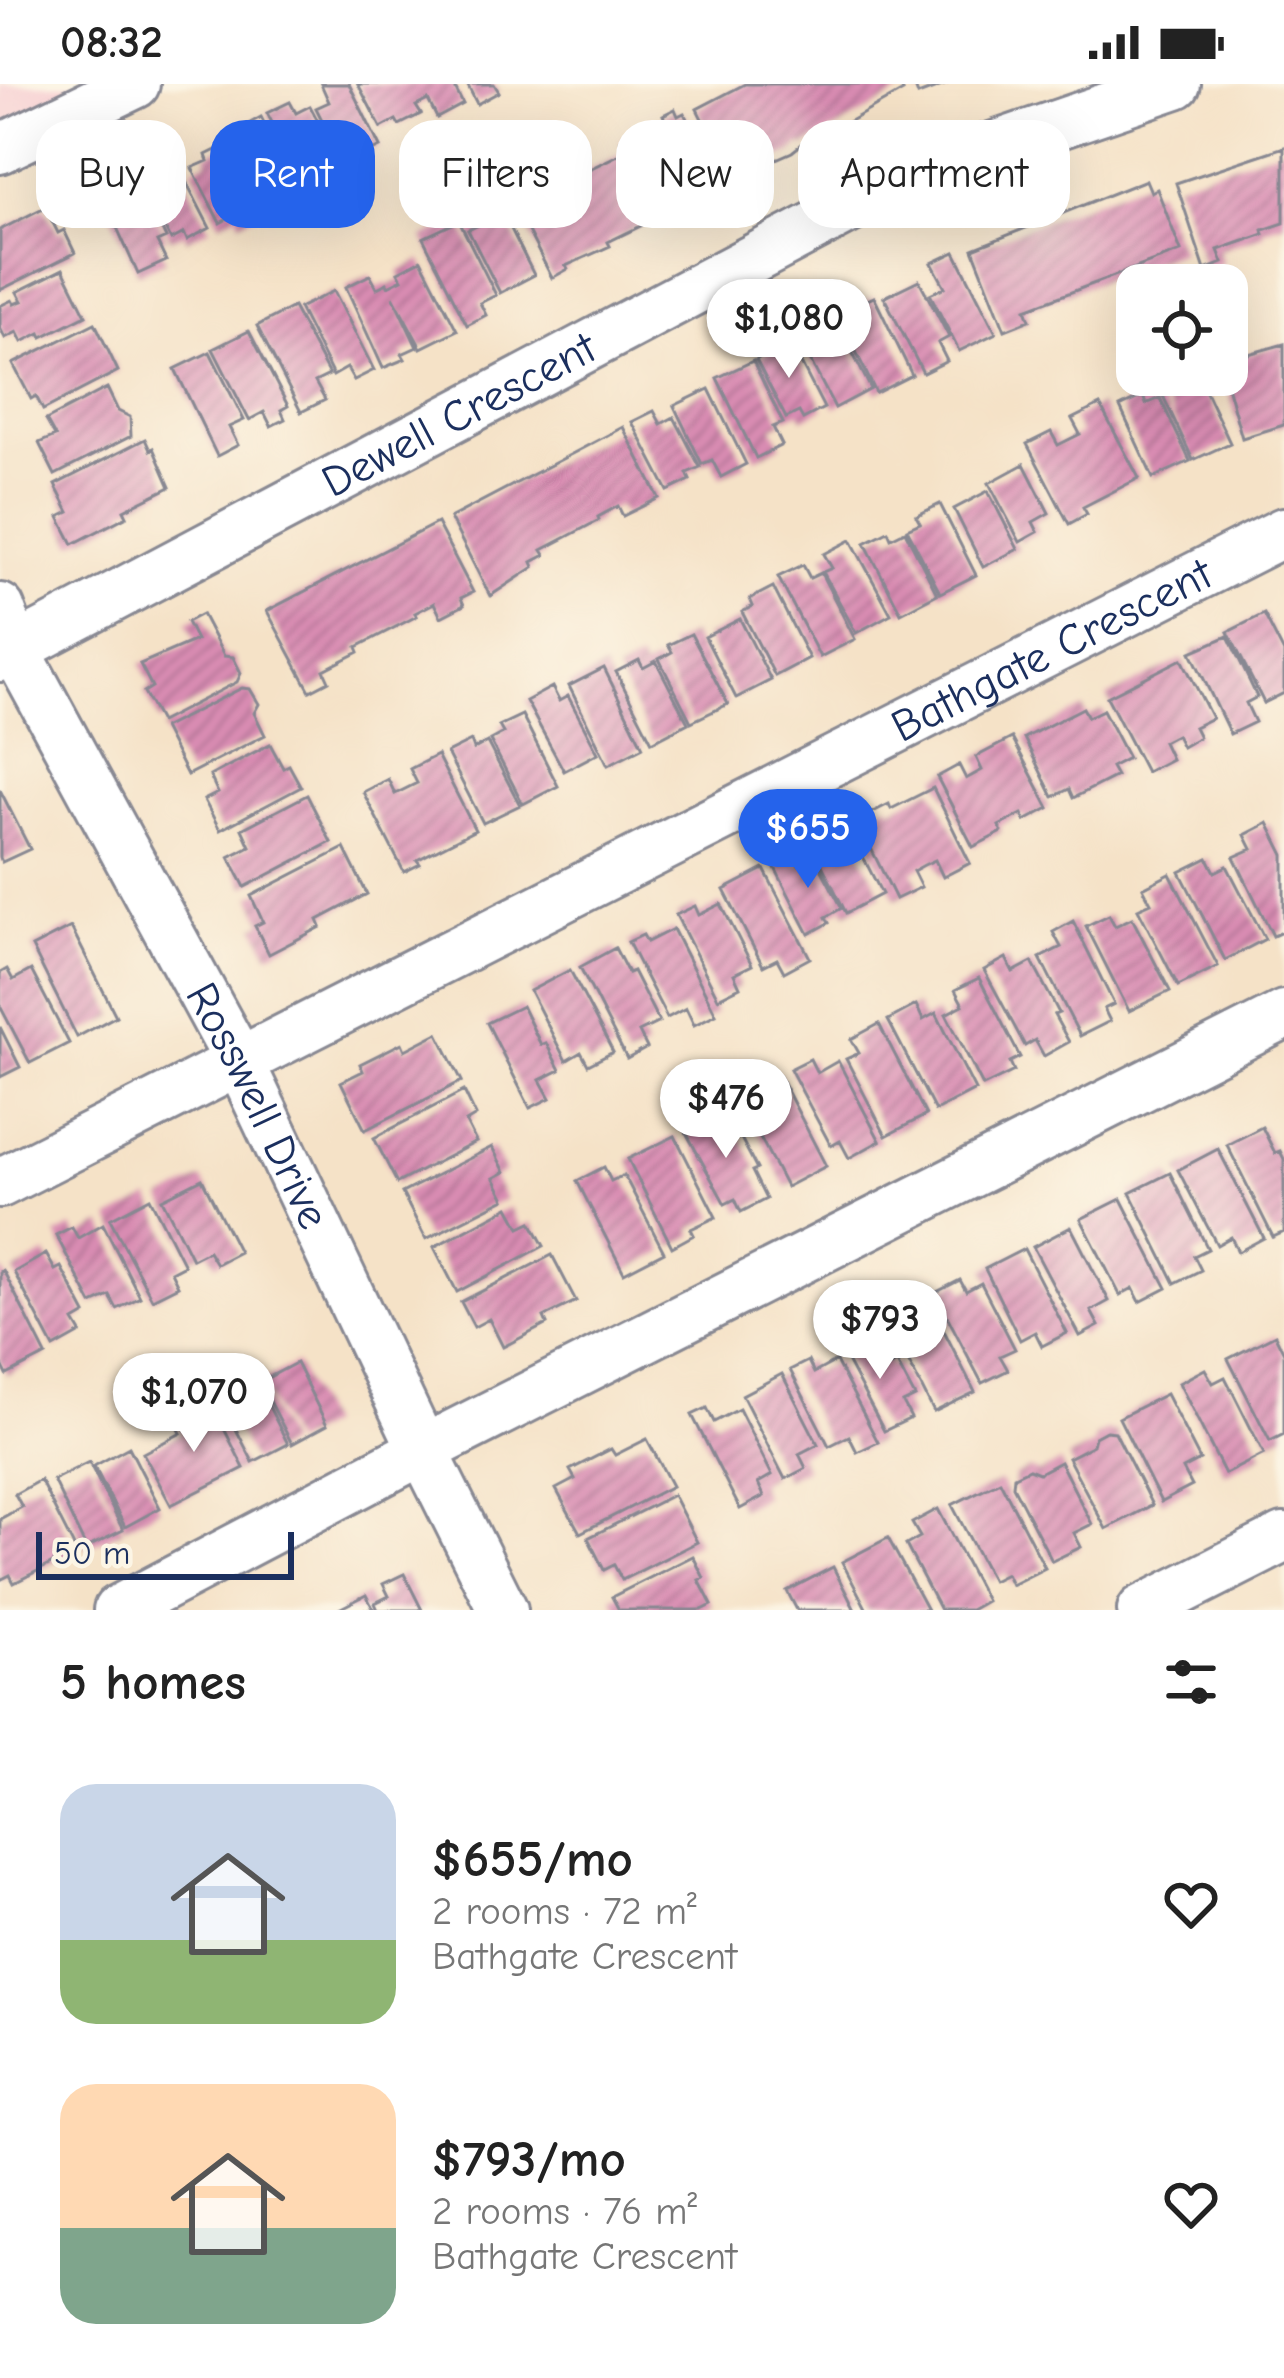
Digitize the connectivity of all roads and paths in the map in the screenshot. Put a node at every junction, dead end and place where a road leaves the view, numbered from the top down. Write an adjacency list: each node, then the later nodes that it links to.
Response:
1 (135, 84): 3 (street)
2 (1176, 84): 5 (street, Dewell Crescent)
3 (0, 149)
4 (1284, 532): 7 (street, Bathgate Crescent)
5 (5, 638): 7 (street, Rosswell Drive)
6 (1284, 1015): 9 (street)
7 (240, 1063): 8 (street, Bathgate Crescent); 9 (street, Rosswell Drive)
8 (0, 1183)
9 (422, 1450): 11 (street); 12 (street, Rosswell Drive)
10 (1284, 1538): 13 (street)
11 (118, 1610)
12 (503, 1610)
13 (1142, 1610)

